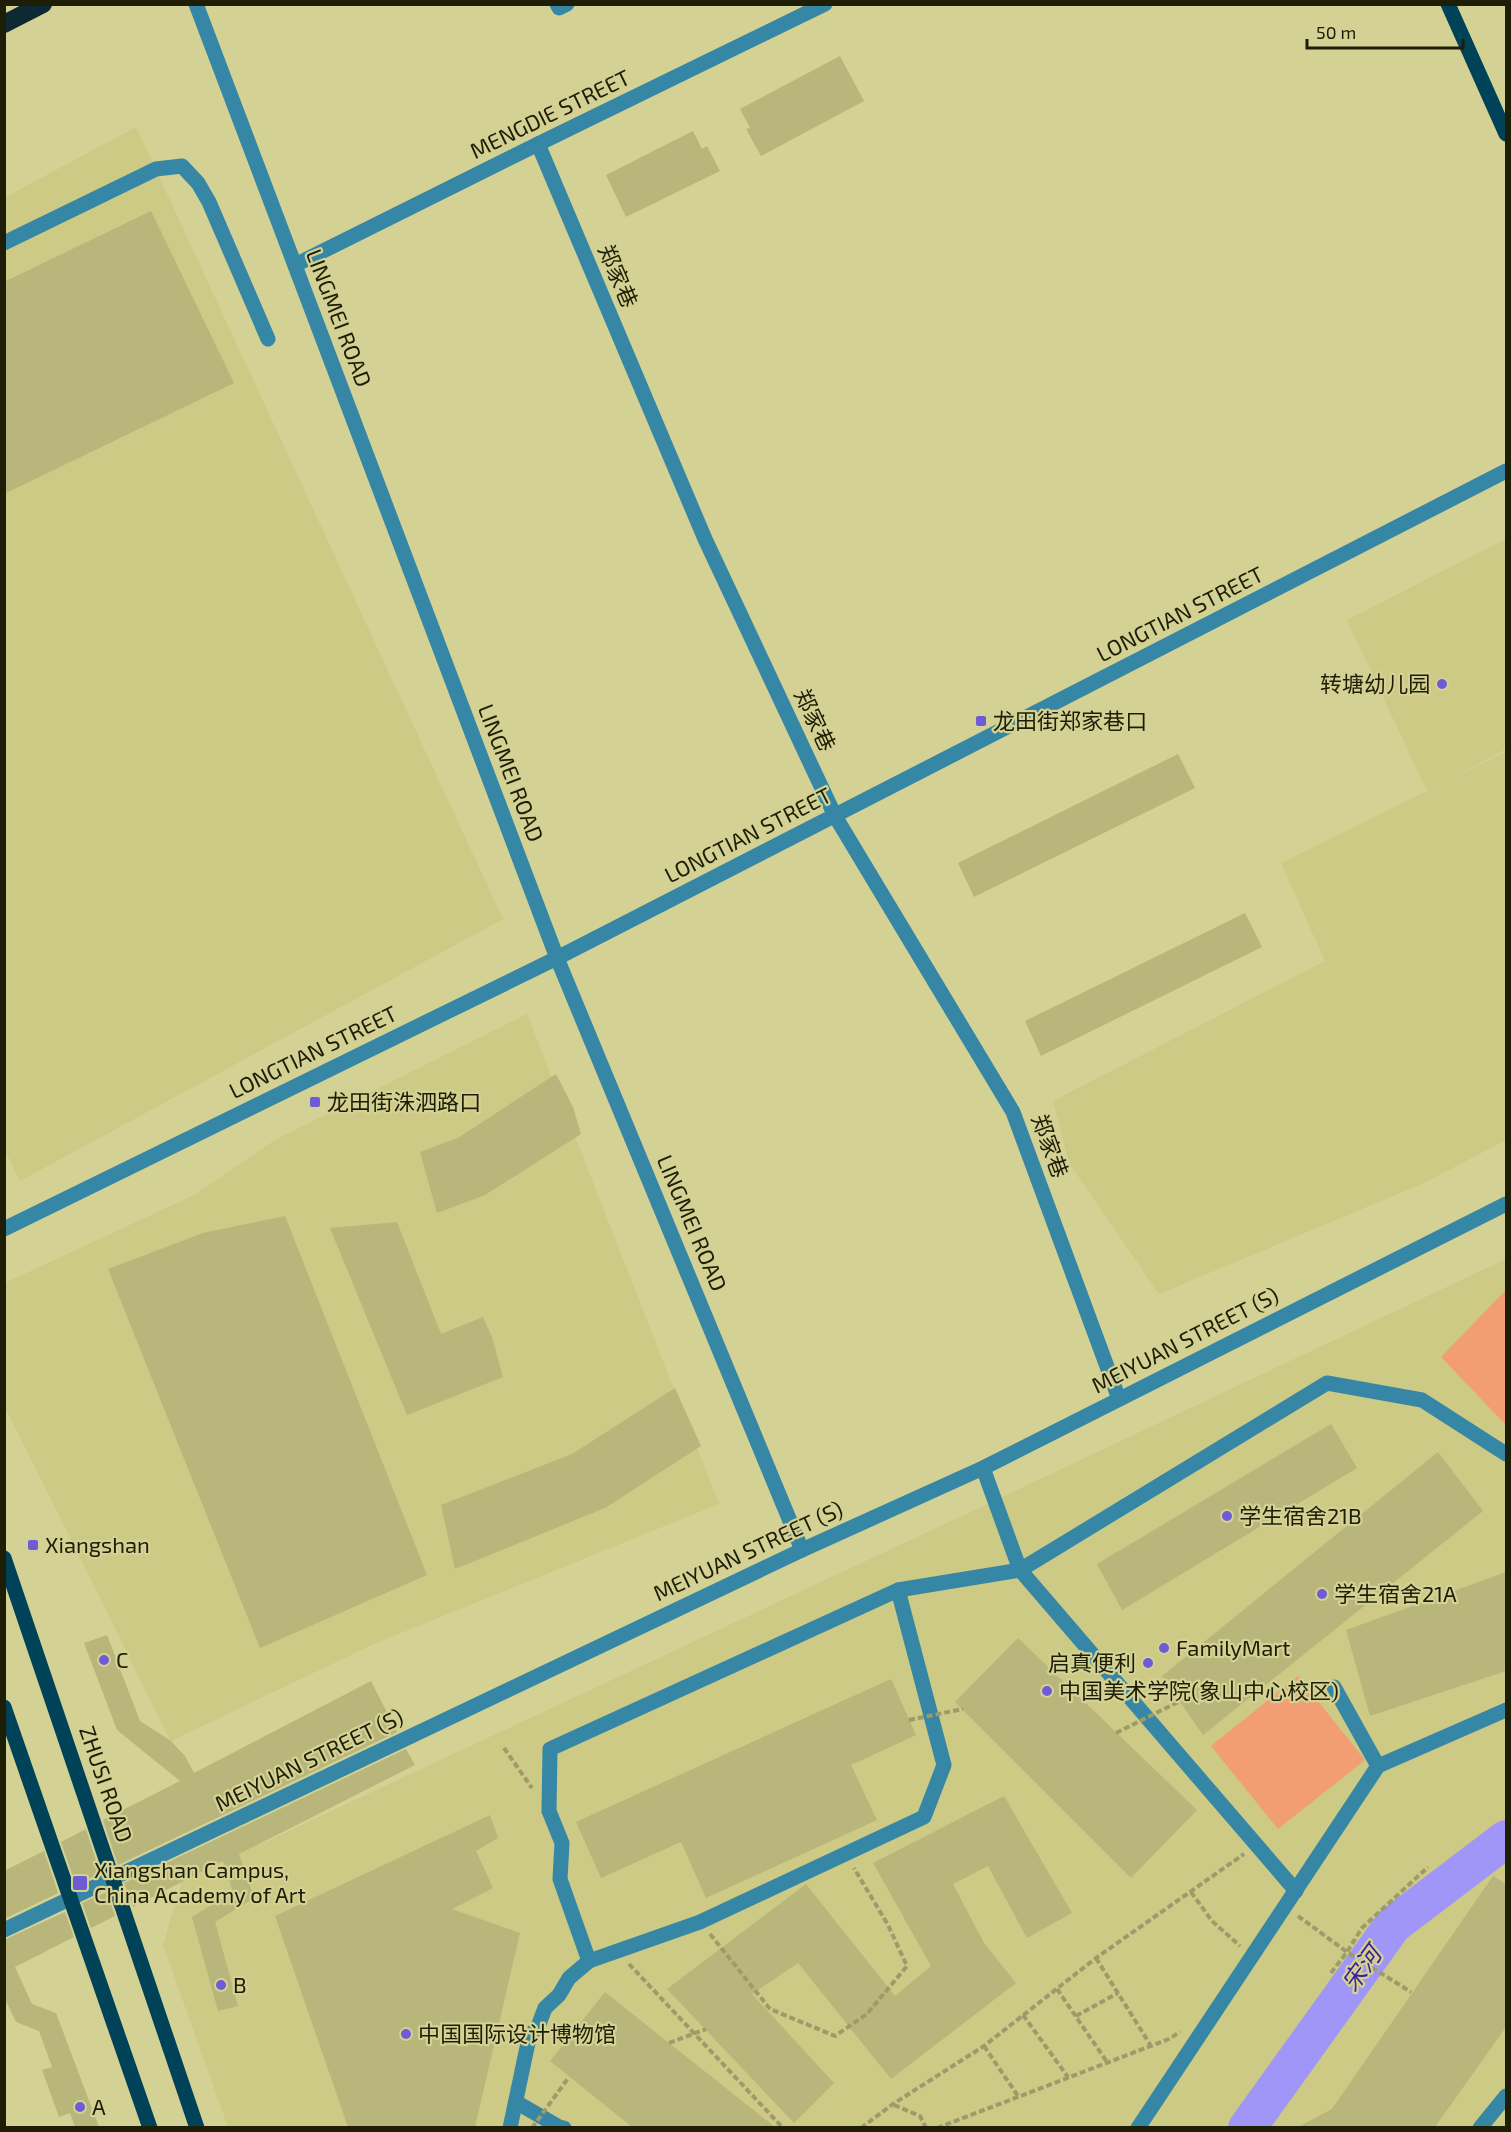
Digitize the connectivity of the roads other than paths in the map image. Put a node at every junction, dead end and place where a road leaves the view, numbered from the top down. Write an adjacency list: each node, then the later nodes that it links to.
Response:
1 (43, 4): 7 (highway)
2 (196, 4): 11 (street, LINGMEI ROAD)
3 (557, 4): 4 (street)
4 (567, 4)
5 (825, 4): 9 (street, MENGDIE STREET)
6 (1448, 4): 8 (main road)
7 (4, 24)
8 (1506, 134)
9 (538, 144): 11 (street, MENGDIE STREET); 14 (street, 郑家巷)
10 (4, 243): 12 (street)
11 (295, 265): 15 (street, LINGMEI ROAD)
12 (268, 339)
13 (1506, 471): 14 (street, LONGTIAN STREET)
14 (835, 816): 15 (street, LONGTIAN STREET); 18 (street, 郑家巷)
15 (557, 958): 17 (street, LONGTIAN STREET); 21 (street, LINGMEI ROAD)
16 (1506, 1203): 18 (street, MEIYUAN STREET (S))
17 (4, 1229)
18 (1119, 1399): 20 (street, MEIYUAN STREET (S))
19 (1506, 1454): 23 (street)
20 (983, 1468): 21 (street, MEIYUAN STREET (S)); 23 (street)
21 (802, 1550): 29 (street, MEIYUAN STREET (S))
22 (4, 1558): 29 (main road, ZHUSI ROAD)
23 (1020, 1570): 24 (street); 30 (street)
24 (898, 1590): 33 (street); 33 (street)
25 (1334, 1688): 28 (street)
26 (4, 1707): 31 (main road)
27 (1506, 1710): 28 (street)
28 (1378, 1766): 30 (street)
29 (114, 1878): 31 (street, MEIYUAN STREET (S)); 37 (main road, ZHUSI ROAD)
30 (1296, 1891): 40 (street)
31 (71, 1898): 32 (street, MEIYUAN STREET (S)); 36 (main road)
32 (4, 1930)
33 (590, 1962): 35 (street)
34 (1506, 2096): 41 (street)
35 (516, 2102): 38 (street); 39 (street)
36 (150, 2127)
37 (197, 2127)
38 (510, 2127)
39 (564, 2127)
40 (1138, 2127)
41 (1480, 2127)

